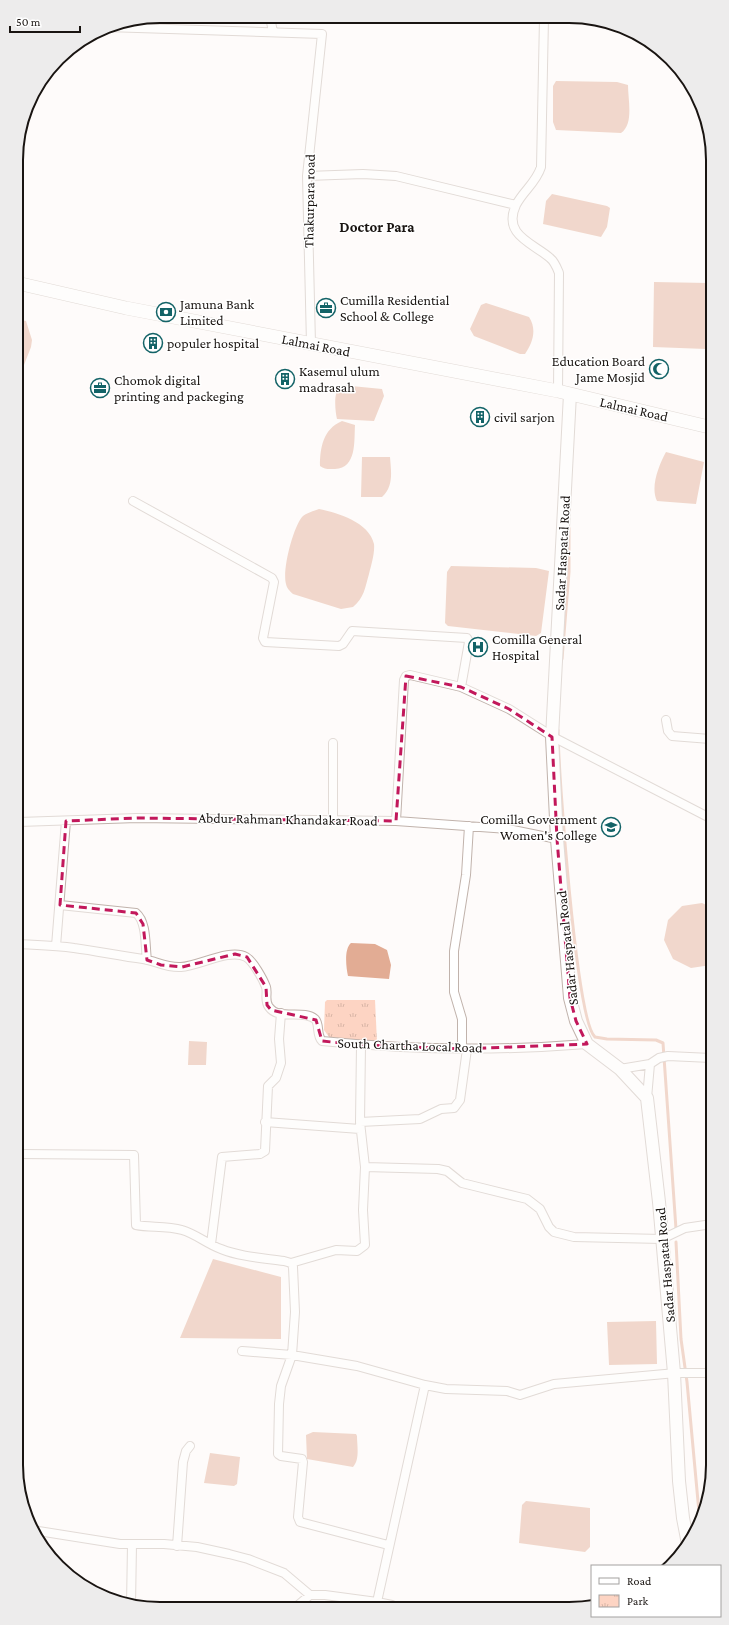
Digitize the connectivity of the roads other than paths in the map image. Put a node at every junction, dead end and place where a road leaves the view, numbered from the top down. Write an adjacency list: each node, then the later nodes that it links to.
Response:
1 (271, 23): 4 (street)
2 (544, 23): 6 (street)
3 (126, 28): 4 (street)
4 (273, 32): 5 (street, Thakurpara road)
5 (307, 176): 6 (street); 8 (street, Thakurpara road)
6 (516, 205): 9 (street)
7 (23, 283): 8 (main road, Lalmai Road)
8 (311, 344): 9 (main road, Lalmai Road)
9 (564, 392): 10 (main road, Lalmai Road); 14 (street, Sadar Haspatal Road)
10 (706, 426)
11 (133, 500): 12 (street)
12 (461, 687): 14 (street); 20 (street)
13 (666, 720): 15 (street)
14 (554, 738): 17 (street); 23 (street, Sadar Haspatal Road)
15 (706, 739)
16 (333, 743): 18 (street)
17 (706, 816)
18 (333, 820): 19 (street, Abdur Rahman Khandakar Road); 20 (street, Abdur Rahman Khandakar Road)
19 (66, 821): 21 (street, Abdur Rahman Khandakar Road); 24 (street)
20 (396, 821): 22 (street, Abdur Rahman Khandakar Road)
21 (23, 822)
22 (469, 826): 23 (street, Abdur Rahman Khandakar Road); 31 (street)
23 (557, 839): 29 (street, Sadar Haspatal Road)
24 (60, 905): 26 (street); 27 (street)
25 (23, 944): 26 (street)
26 (56, 946): 27 (street)
27 (147, 960): 28 (street)
28 (281, 1013): 30 (street, South Chartha Local Road); 36 (street)
29 (587, 1044): 31 (street, South Chartha Local Road); 34 (street, Sadar Haspatal Road)
30 (361, 1045): 31 (street, South Chartha Local Road); 37 (street)
31 (465, 1049): 37 (street)
32 (706, 1058): 33 (street)
33 (650, 1064): 34 (street); 35 (street)
34 (620, 1069): 35 (street, Sadar Haspatal Road)
35 (647, 1098): 41 (street, Sadar Haspatal Road)
36 (265, 1122): 37 (street); 42 (street)
37 (360, 1125): 39 (street)
38 (23, 1154): 42 (street)
39 (365, 1167): 41 (street); 43 (street)
40 (706, 1225): 41 (street)
41 (662, 1239): 46 (street, Sadar Haspatal Road)
42 (211, 1244): 43 (street)
43 (291, 1263): 45 (street)
44 (242, 1351): 45 (street)
45 (292, 1354): 48 (street); 53 (street)
46 (675, 1373): 47 (street); 48 (street); 51 (street, Sadar Haspatal Road)
47 (706, 1373)
48 (425, 1385): 53 (street)
49 (190, 1446): 54 (street)
50 (40, 1531): 52 (street)
51 (686, 1535)
52 (132, 1544): 54 (street); 56 (street)
53 (388, 1545): 58 (street)
54 (177, 1546): 55 (street)
55 (310, 1595): 57 (street); 58 (street)
56 (131, 1599)
57 (302, 1602)
58 (377, 1602)

